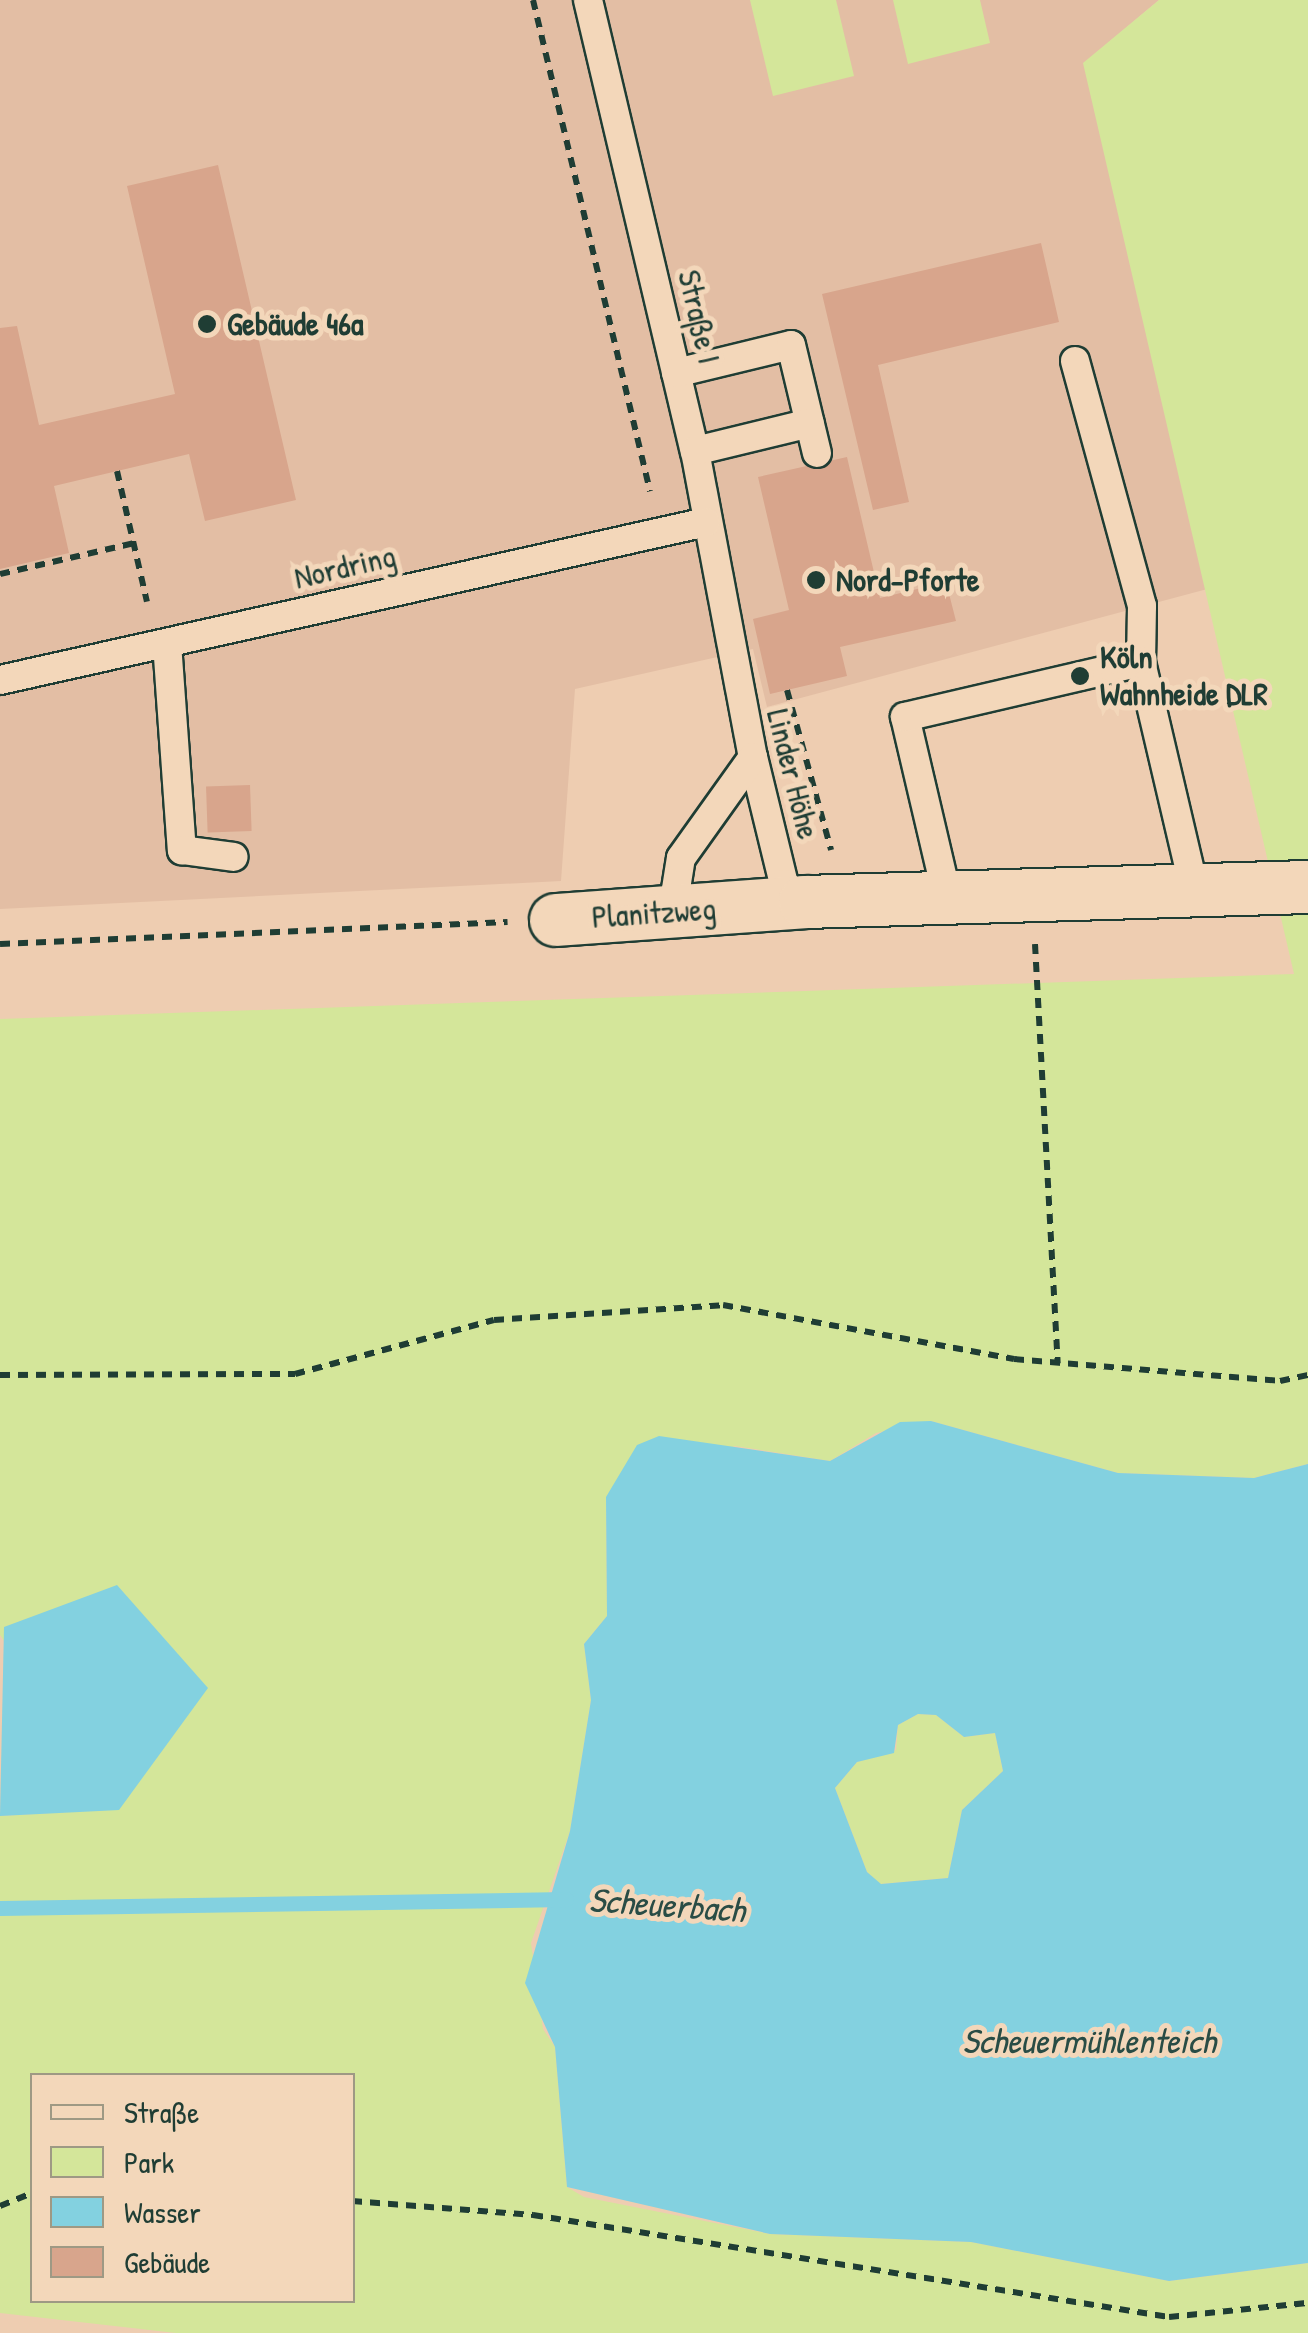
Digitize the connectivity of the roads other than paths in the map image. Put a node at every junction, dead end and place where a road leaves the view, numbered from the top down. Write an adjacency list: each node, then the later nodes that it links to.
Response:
1 (588, 0): 3 (lane, Straße I)
2 (1075, 360): 10 (lane)
3 (676, 373): 4 (lane); 6 (lane, Straße I)
4 (810, 423): 5 (lane); 6 (lane)
5 (817, 453)
6 (697, 464): 7 (lane, Straße I)
7 (706, 522): 8 (lane, Nordring); 9 (lane, Straße I)
8 (166, 643): 11 (lane, Nordring); 13 (lane)
9 (728, 653): 12 (lane, Linder Höhe)
10 (1141, 662): 15 (lane); 16 (lane)
11 (0, 680)
12 (753, 758): 17 (lane, Linder Höhe); 18 (lane)
13 (234, 857)
14 (1308, 888): 15 (street, Planitzweg)
15 (1195, 893): 16 (street, Planitzweg)
16 (948, 900): 17 (street, Planitzweg)
17 (806, 902): 18 (street, Planitzweg)
18 (695, 910): 19 (street, Planitzweg)
19 (556, 920)

